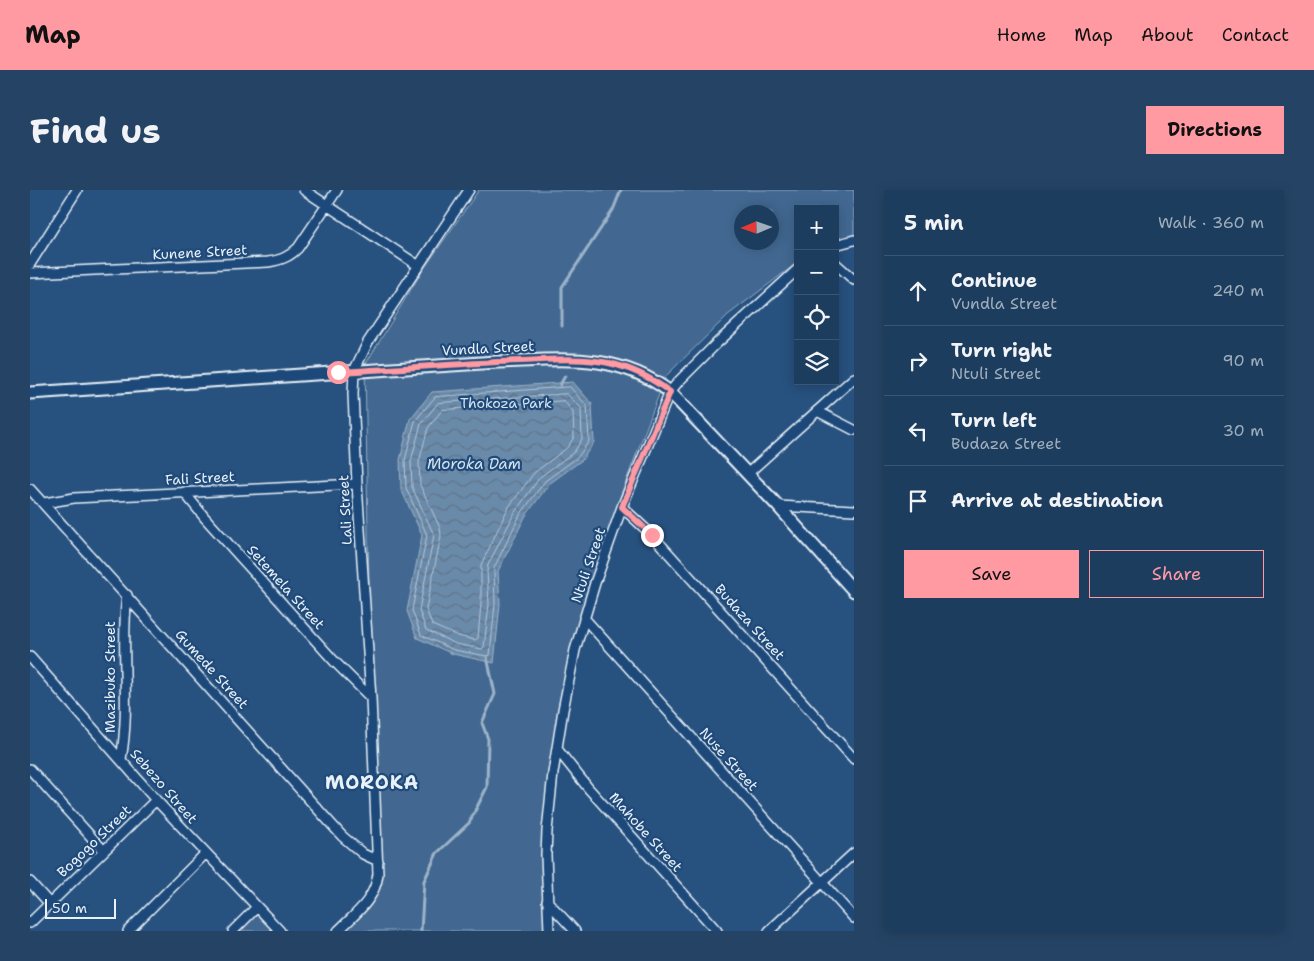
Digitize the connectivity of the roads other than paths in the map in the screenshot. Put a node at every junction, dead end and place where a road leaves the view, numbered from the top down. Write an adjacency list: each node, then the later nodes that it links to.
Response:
1 (77, 190): 8 (street)
2 (304, 190): 5 (street)
3 (337, 190): 5 (street, Kunene Street)
4 (469, 190): 9 (street, Lali Street)
5 (327, 205): 9 (street); 11 (street, Kunene Street)
6 (854, 240): 7 (street)
7 (839, 244)
8 (30, 264)
9 (419, 266): 14 (street, Lali Street)
10 (839, 267): 13 (street)
11 (30, 273)
12 (794, 273): 16 (street, Ntuli Street)
13 (854, 280)
14 (354, 371): 16 (street, Vundla Street); 17 (street, Vundla Street); 21 (street, Lali Street)
15 (854, 378): 18 (street)
16 (670, 392): 20 (street, Vundla Street); 26 (street, Ntuli Street)
17 (30, 393)
18 (817, 411): 19 (street); 20 (street)
19 (854, 430)
20 (746, 474): 25 (street, Vundla Street)
21 (357, 484): 23 (street, Fali Street); 32 (street, Lali Street)
22 (30, 489): 24 (street, Gumede Street)
23 (184, 492): 24 (street, Fali Street); 32 (street, Setemela Street)
24 (44, 503): 29 (street, Gumede Street)
25 (778, 506): 27 (street); 28 (street, Vundla Street)
26 (622, 507): 30 (street, Ntuli Street); 35 (street, Budaza Street)
27 (854, 510)
28 (854, 591)
29 (127, 594): 34 (street, Mazibuko Street); 41 (street, Gumede Street)
30 (584, 618): 33 (street, Ntuli Street); 43 (street, Nuse Street)
31 (30, 657): 34 (street, Sebezo Street)
32 (371, 698): 41 (street, Lali Street)
33 (557, 749): 44 (street, Ntuli Street); 55 (street, Mahobe Street)
34 (121, 759): 37 (street, Sebezo Street)
35 (854, 759)
36 (30, 770): 38 (street)
37 (156, 800): 38 (street, Bogogo Street); 40 (street, Sebezo Street)
38 (103, 850): 45 (street, Bogogo Street)
39 (854, 853): 43 (street)
40 (205, 854): 46 (street, Sebezo Street); 49 (street)
41 (378, 862): 52 (street, Lali Street)
42 (30, 882): 45 (street)
43 (822, 882): 47 (street, Nuse Street); 56 (street)
44 (547, 901): 53 (street, Ntuli Street); 54 (street)
45 (49, 903): 48 (street, Bogogo Street)
46 (257, 907): 50 (street); 51 (street, Sebezo Street)
47 (854, 918)
48 (30, 923)
49 (128, 931)
50 (234, 931)
51 (280, 931)
52 (338, 931)
53 (549, 931)
54 (575, 931)
55 (717, 931)
56 (768, 931)

